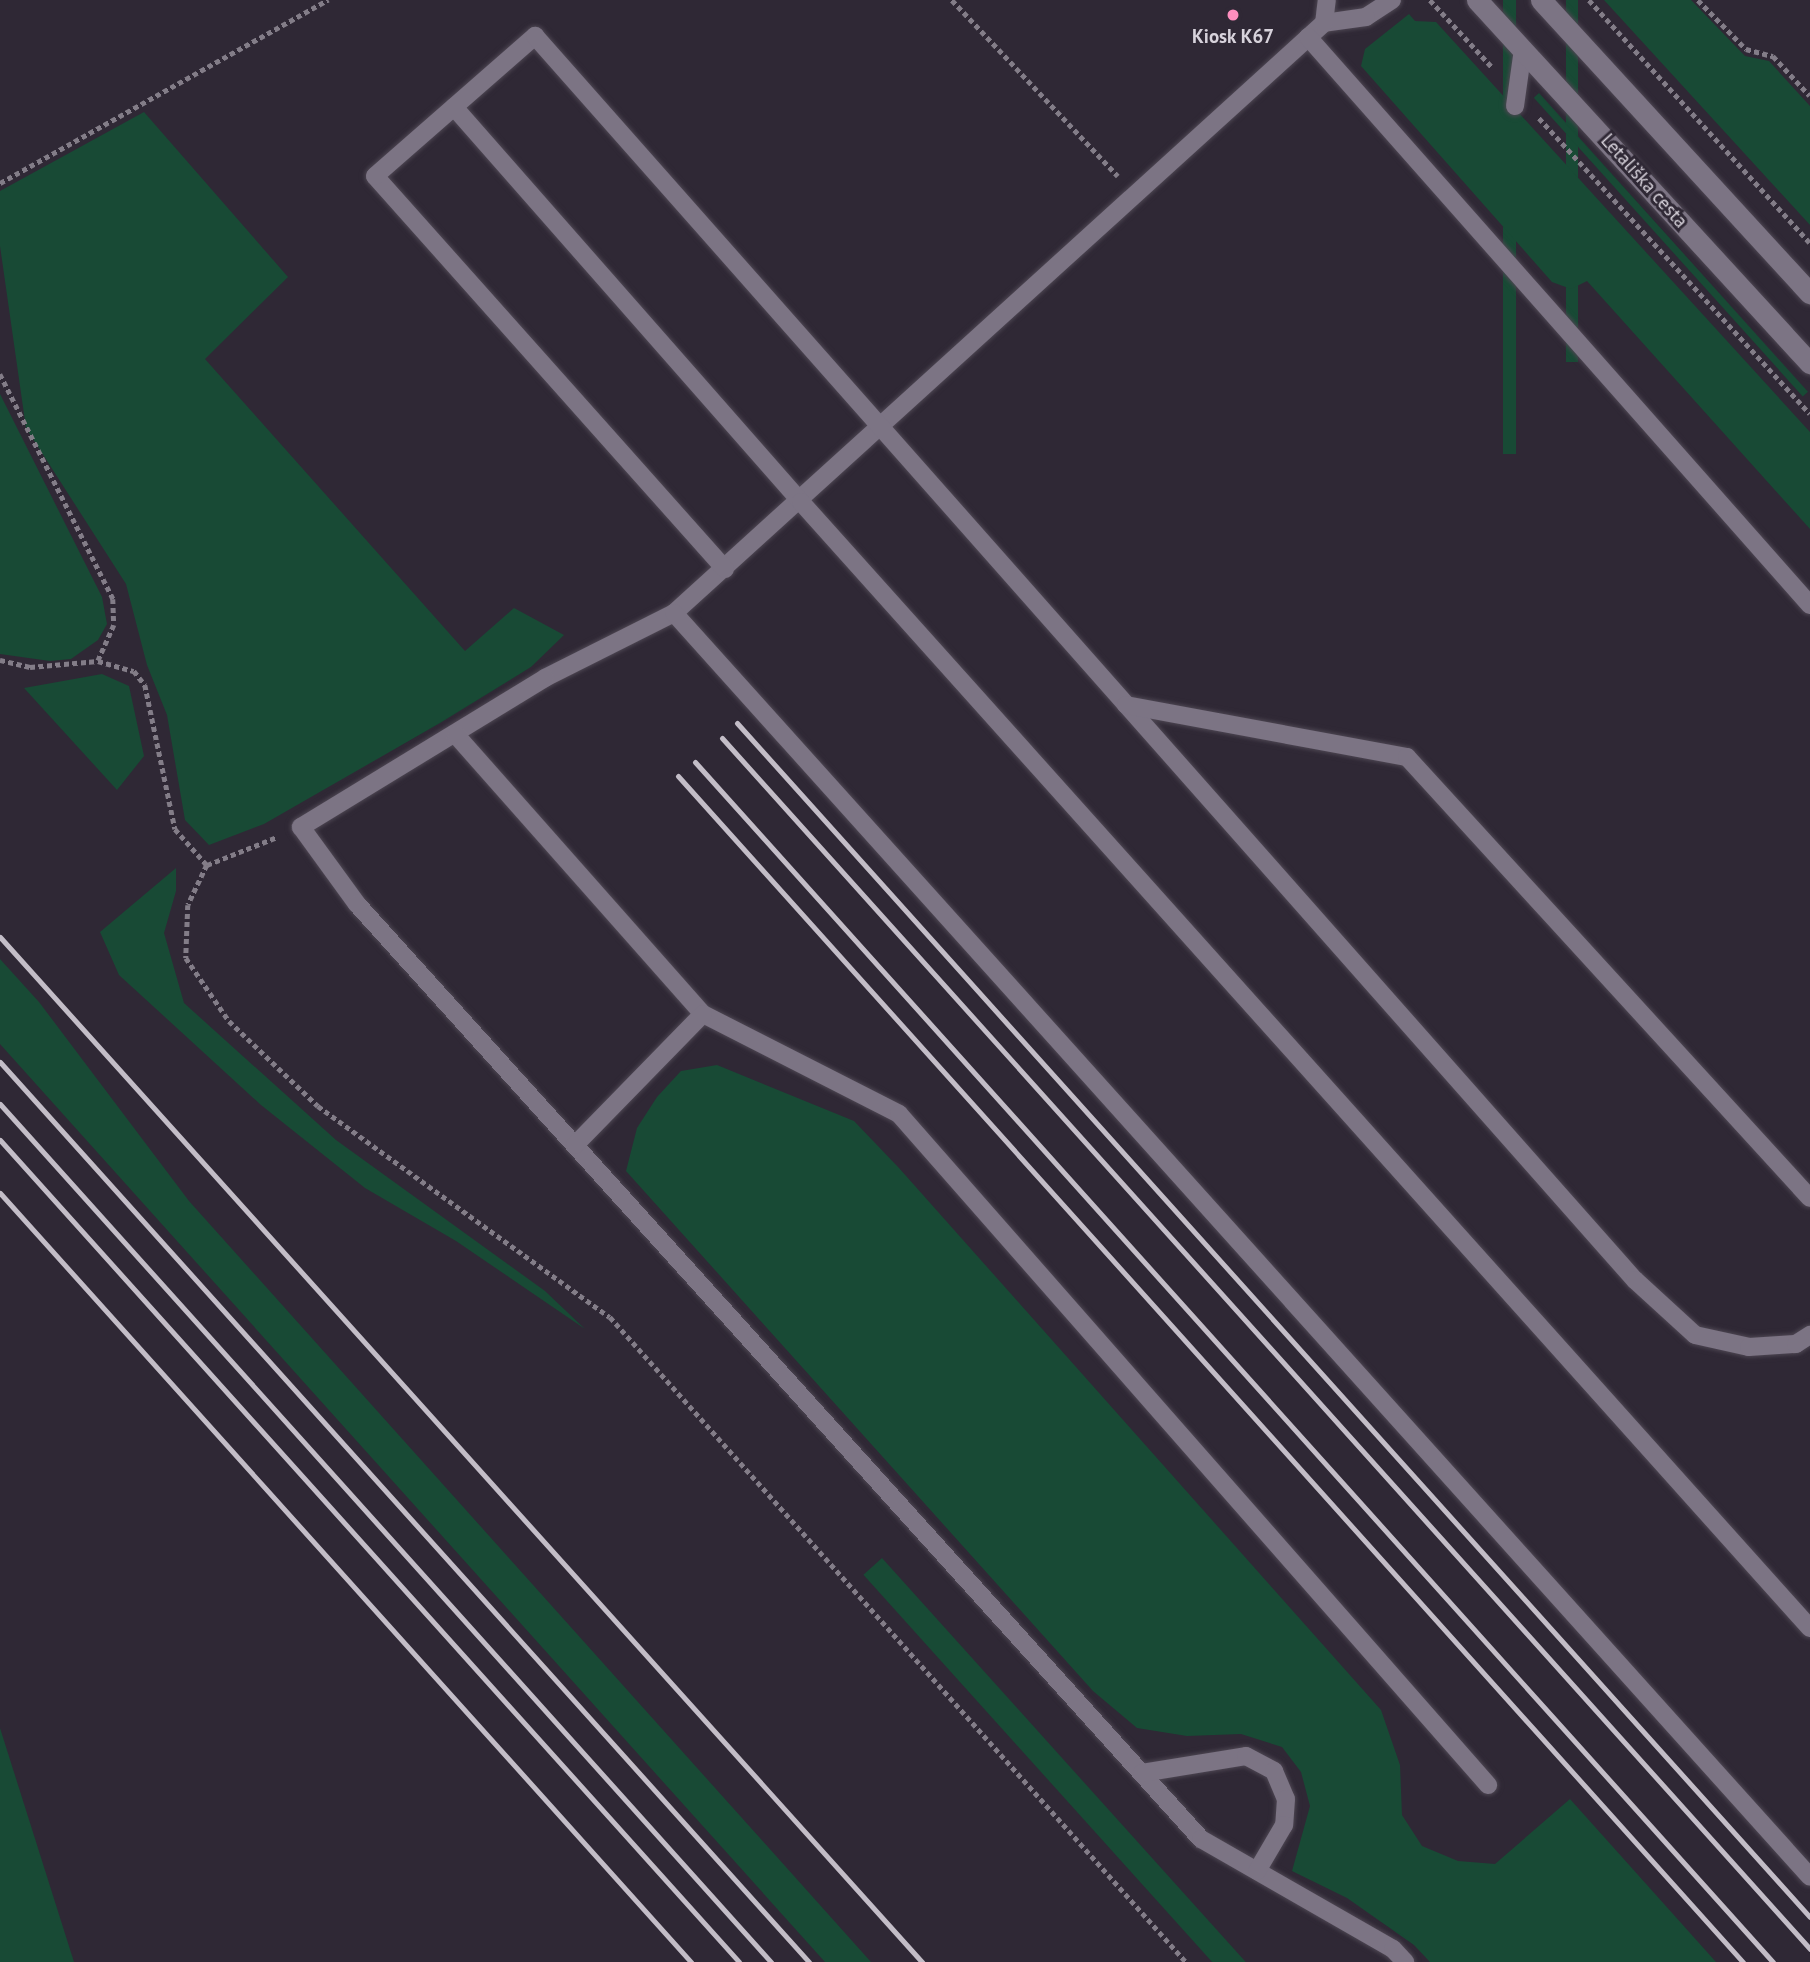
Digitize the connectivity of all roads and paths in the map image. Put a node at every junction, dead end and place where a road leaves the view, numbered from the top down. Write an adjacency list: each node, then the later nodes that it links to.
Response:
1 (328, 0): 17 (path)
2 (952, 0): 18 (path)
3 (1327, 0): 10 (lane)
4 (1392, 0): 10 (lane)
5 (1430, 0): 13 (path)
6 (1477, 0): 12 (main road, Letališka cesta)
7 (1541, 0): 20 (main road)
8 (1590, 0): 19 (path)
9 (1698, 0): 14 (path)
10 (1324, 23): 11 (lane)
11 (1308, 37): 18 (lane); 27 (lane)
12 (1523, 49): 16 (lane); 21 (main road, Letališka cesta)
13 (1495, 70)
14 (1810, 96)
15 (454, 107): 24 (lane); 25 (lane); 26 (lane)
16 (1523, 108): 23 (path, Letališka cesta)
17 (0, 183)
18 (1135, 194): 24 (lane)
19 (1810, 243)
20 (1810, 294)
21 (1810, 363)
22 (0, 374): 30 (path)
23 (1810, 414)
24 (878, 428): 25 (lane); 31 (lane)
25 (801, 502): 26 (lane); 39 (lane)
26 (724, 569): 28 (lane)
27 (1810, 605)
28 (674, 613): 32 (lane); 43 (lane)
29 (0, 660): 30 (path)
30 (99, 661): 34 (path)
31 (1126, 705): 37 (lane); 38 (lane)
32 (456, 735): 33 (lane); 35 (lane)
33 (301, 827): 34 (path); 36 (lane)
34 (207, 865): 44 (path)
35 (703, 1014): 36 (lane); 41 (lane)
36 (575, 1145): 40 (lane)
37 (1810, 1198)
38 (1810, 1335)
39 (1810, 1628)
40 (1142, 1773): 42 (lane); 42 (lane)
41 (1488, 1785)
42 (1257, 1871): 45 (lane)
43 (1810, 1877)
44 (1186, 1962)
45 (1405, 1962)

